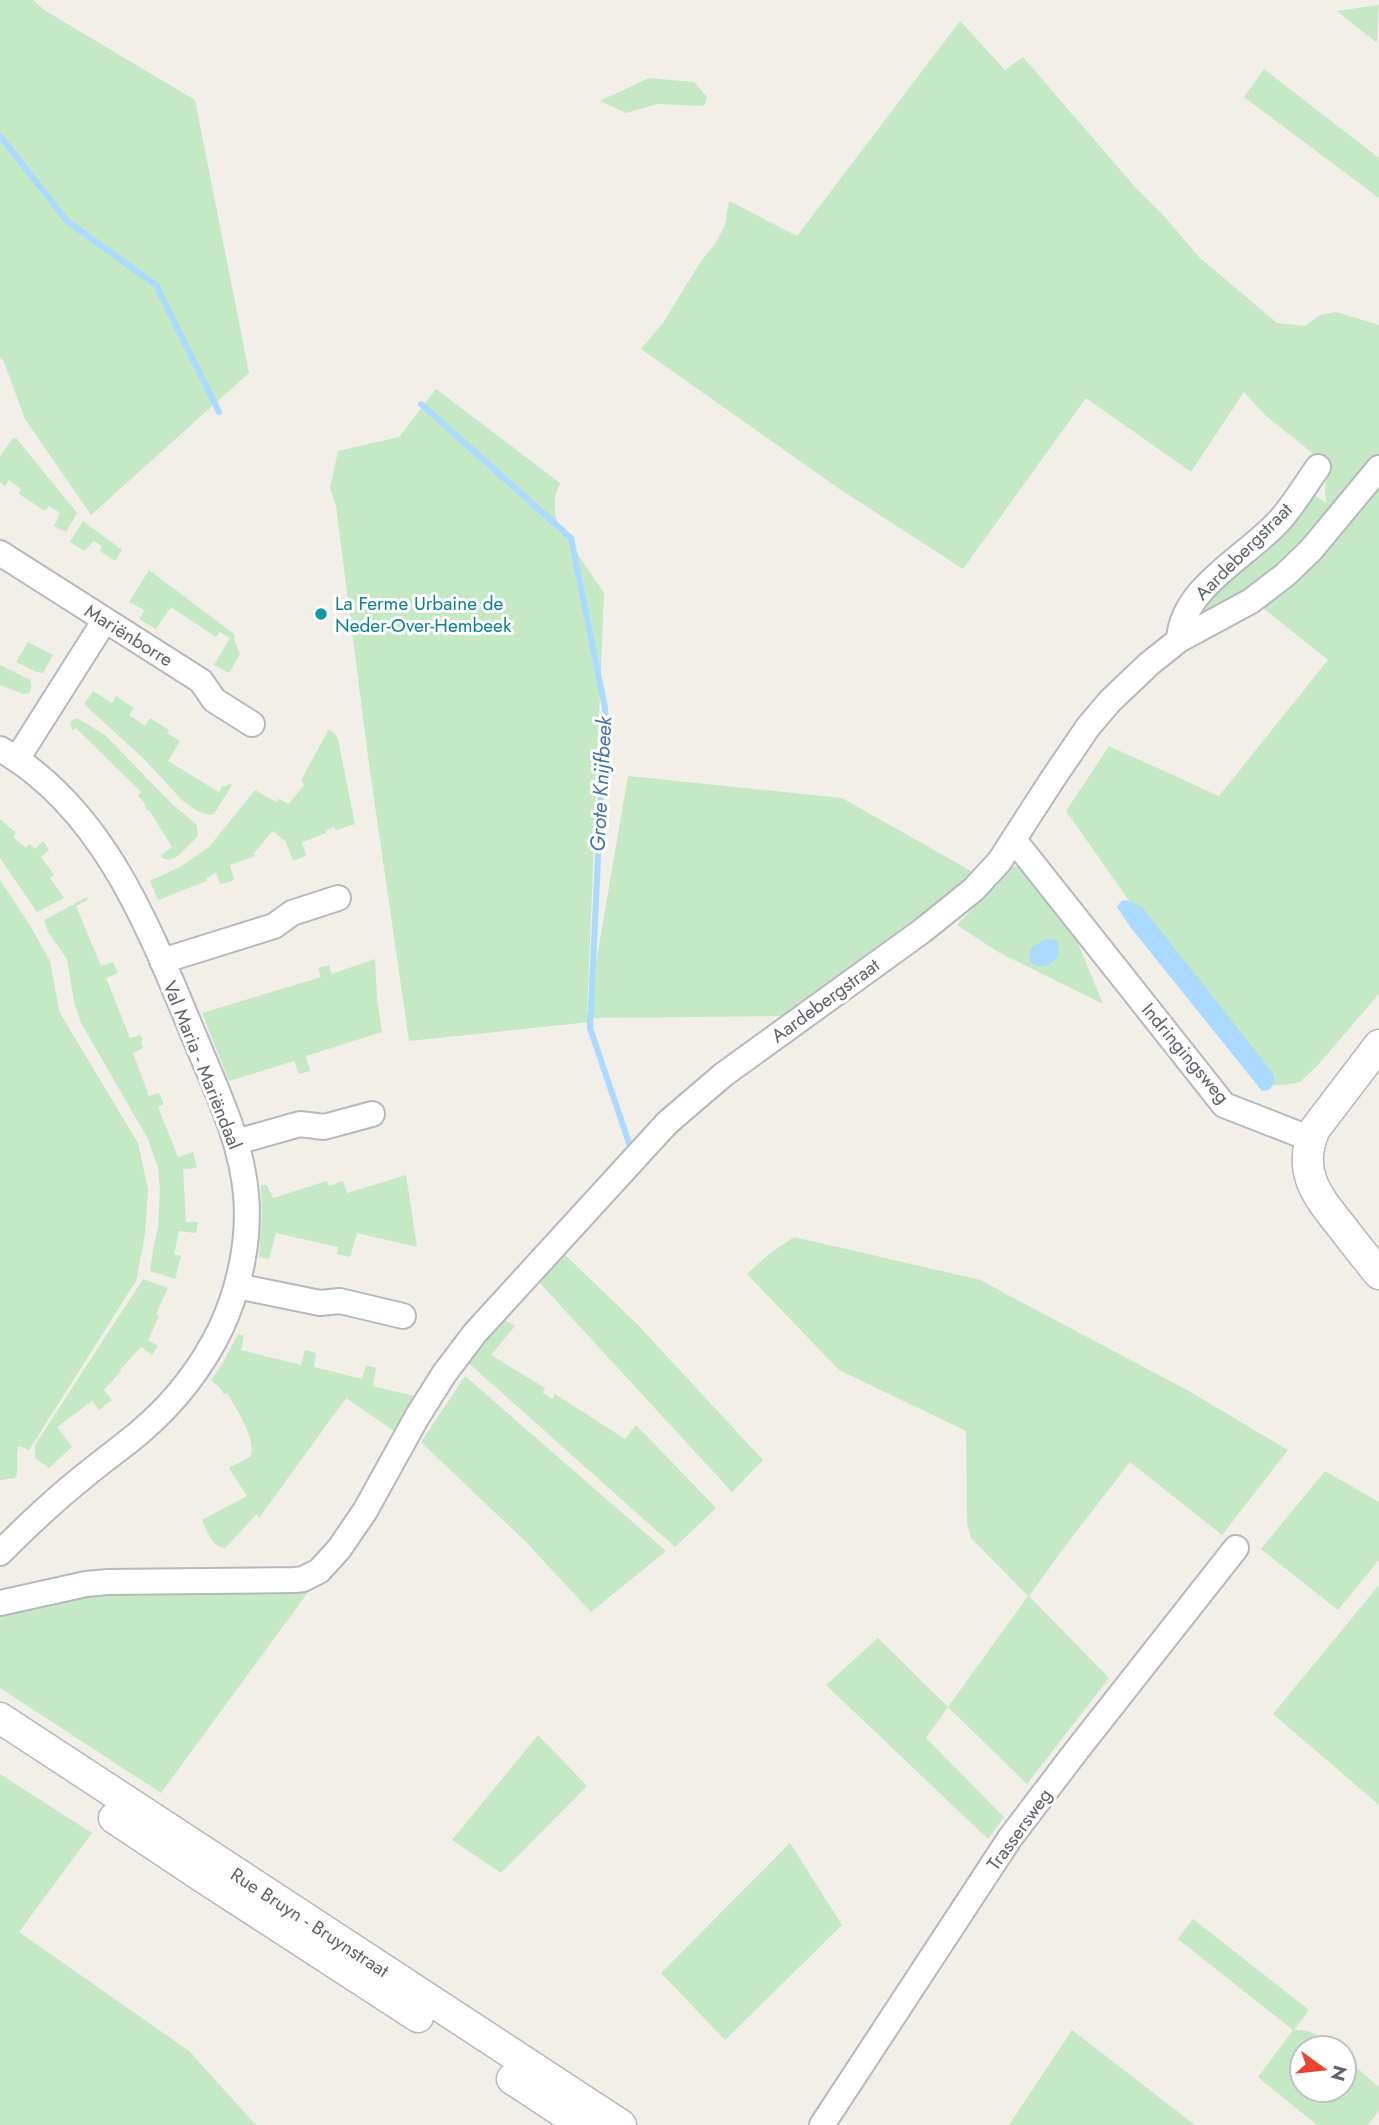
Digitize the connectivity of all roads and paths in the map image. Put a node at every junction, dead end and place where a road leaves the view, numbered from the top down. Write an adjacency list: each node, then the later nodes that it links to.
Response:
1 (1318, 467): 5 (street, Aardebergstraat)
2 (1379, 468): 5 (street, Aardebergstraat)
3 (0, 553): 4 (street, Mariënborre)
4 (105, 620): 6 (street, Mariënborre); 7 (street)
5 (1179, 640): 8 (street, Aardebergstraat)
6 (252, 724)
7 (8, 754): 10 (street, Val Maria - Mariëndaal)
8 (1014, 840): 13 (street, Indringingsweg); 20 (street, Aardebergstraat)
9 (338, 898): 10 (street)
10 (162, 961): 14 (street, Val Maria - Mariëndaal)
11 (1379, 1045): 13 (street)
12 (372, 1114): 14 (street)
13 (1311, 1139): 15 (street)
14 (236, 1142): 16 (street, Val Maria - Mariëndaal)
15 (1379, 1274)
16 (237, 1286): 17 (street); 19 (street, Val Maria - Mariëndaal)
17 (403, 1316)
18 (1236, 1548): 25 (street, Trassersweg)
19 (0, 1553)
20 (0, 1602)
21 (0, 1718): 24 (street, Rue Bruyn - Bruynstraat)
22 (0, 1743): 23 (street, Rue Bruyn - Bruynstraat)
23 (582, 2125)
24 (621, 2125)
25 (822, 2125)

